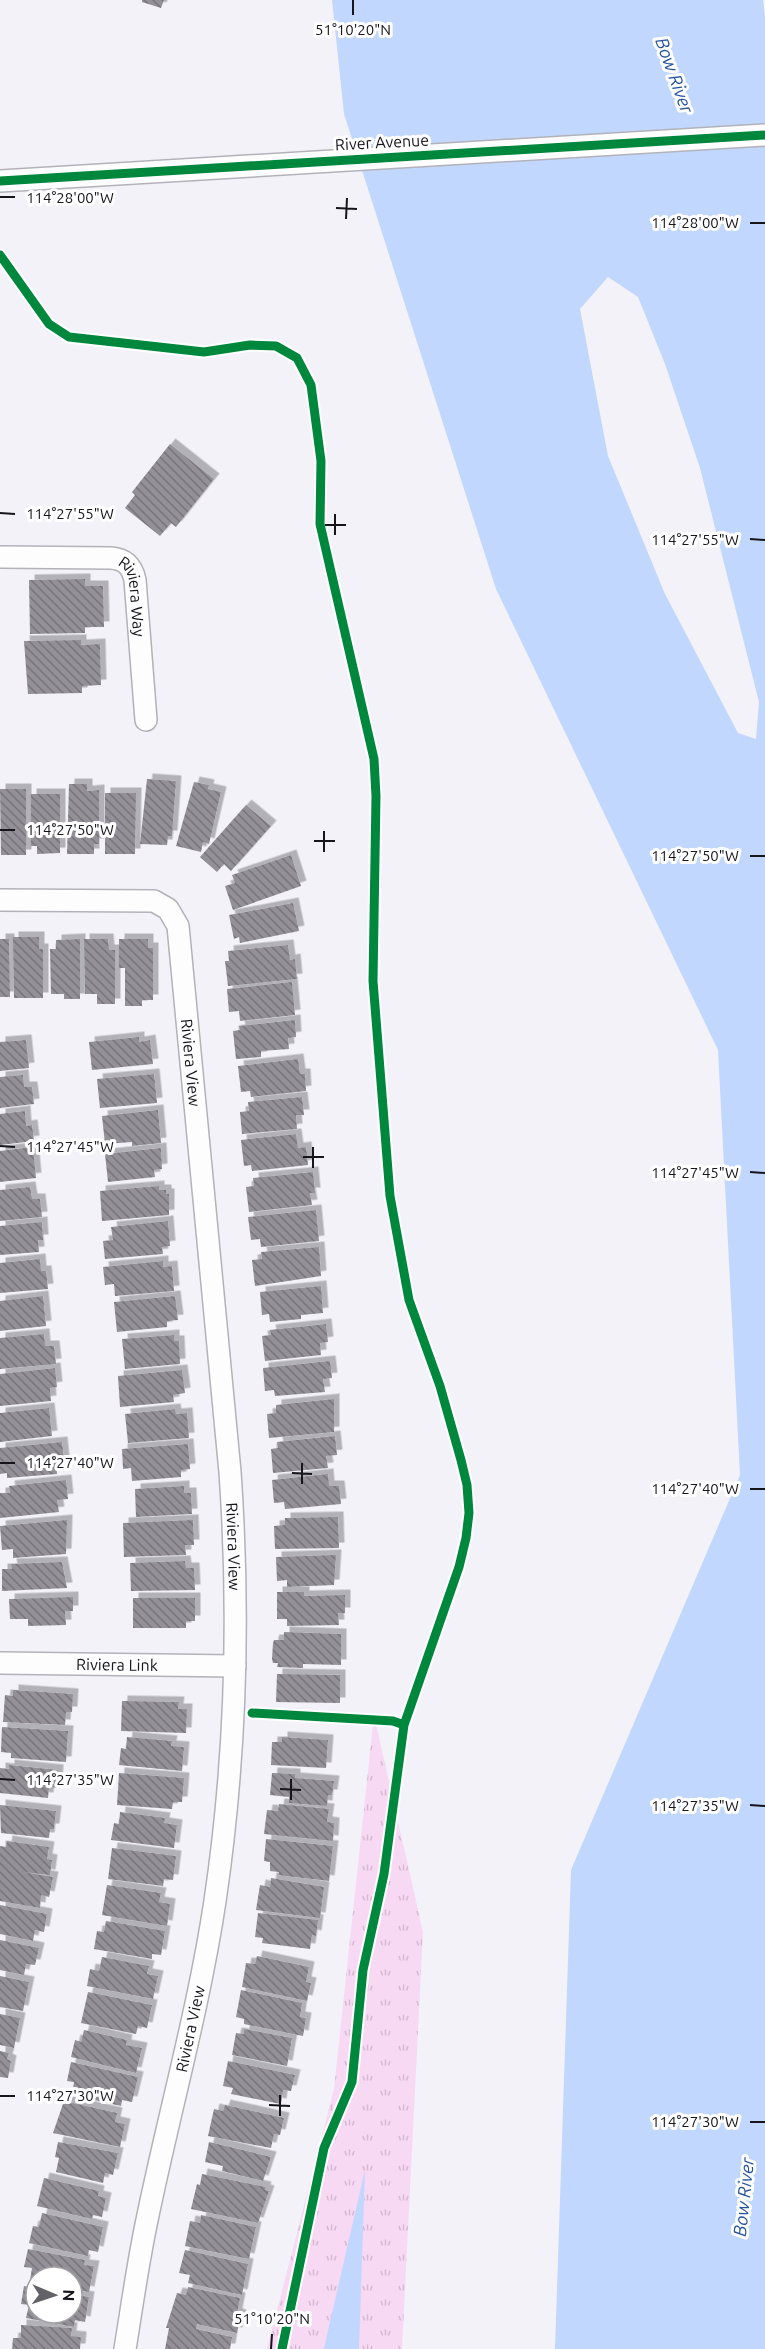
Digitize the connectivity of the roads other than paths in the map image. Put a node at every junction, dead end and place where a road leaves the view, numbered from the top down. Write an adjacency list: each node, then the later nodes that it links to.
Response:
1 (765, 135): 2 (street, River Avenue)
2 (0, 181)
3 (0, 557): 4 (street, Riviera Way)
4 (146, 720)
5 (0, 900): 7 (street, Riviera View)
6 (0, 1663): 7 (street, Riviera Link)
7 (235, 1666): 8 (street, Riviera View)
8 (125, 2349)

